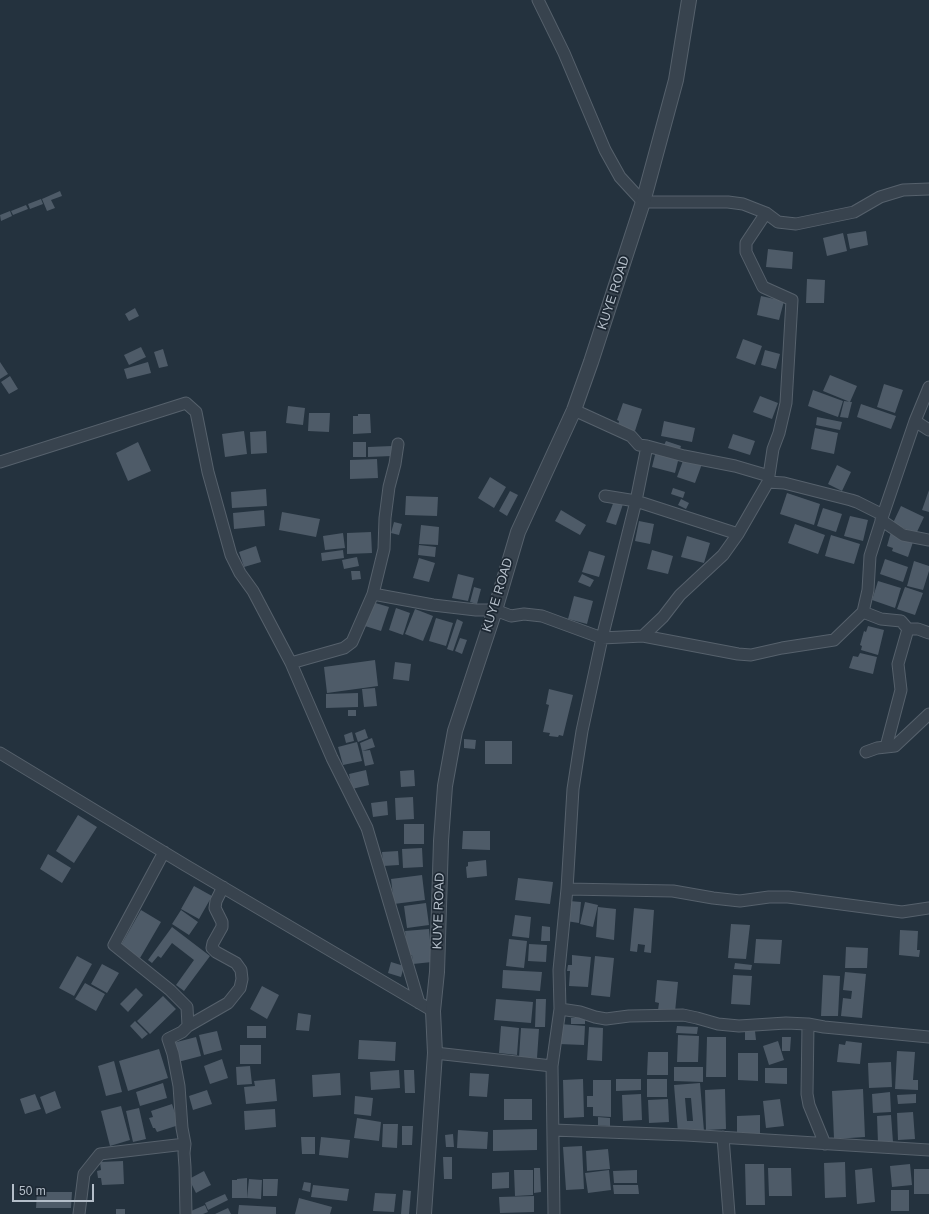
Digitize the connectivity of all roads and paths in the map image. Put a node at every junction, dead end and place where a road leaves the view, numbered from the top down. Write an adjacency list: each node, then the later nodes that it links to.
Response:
1 (538, 0): 4 (street)
2 (689, 0): 4 (street, KUYE ROAD)
3 (929, 190): 5 (street)
4 (643, 202): 5 (street); 7 (street, KUYE ROAD)
5 (766, 213): 13 (street)
6 (929, 387): 8 (street)
7 (574, 410): 11 (street); 20 (street, KUYE ROAD)
8 (915, 421): 9 (street); 16 (street)
9 (929, 430)
10 (398, 444): 19 (street)
11 (647, 446): 13 (street); 15 (street)
12 (0, 462): 26 (street)
13 (769, 479): 16 (street); 17 (street)
14 (605, 496): 15 (street)
15 (636, 502): 17 (street); 25 (street)
16 (882, 518): 18 (street); 21 (street)
17 (738, 534): 24 (street)
18 (929, 540)
19 (373, 594): 20 (street); 26 (street)
20 (495, 610): 25 (street); 37 (street, KUYE ROAD)
21 (863, 612): 22 (street); 24 (street)
22 (908, 629): 23 (street); 28 (street)
23 (929, 633)
24 (643, 636): 25 (street)
25 (602, 638): 33 (street)
26 (291, 664): 35 (street)
27 (929, 714): 28 (street)
28 (886, 747): 29 (street)
29 (866, 752)
30 (0, 753): 31 (street)
31 (164, 852): 32 (street); 39 (street)
32 (223, 887): 35 (street); 39 (street)
33 (567, 889): 34 (street); 36 (street)
34 (929, 908)
35 (419, 1003): 37 (street)
36 (560, 1009): 38 (street); 42 (street)
37 (433, 1011): 41 (street, KUYE ROAD)
38 (808, 1024): 40 (street); 46 (street)
39 (188, 1026): 45 (street)
40 (929, 1037)
41 (435, 1053): 42 (street); 50 (street, KUYE ROAD)
42 (552, 1066): 43 (street)
43 (553, 1130): 44 (street); 51 (street)
44 (723, 1137): 46 (street); 52 (street)
45 (185, 1144): 48 (street); 49 (street)
46 (825, 1144): 47 (street)
47 (929, 1150)
48 (79, 1214)
49 (186, 1214)
50 (424, 1214)
51 (554, 1214)
52 (729, 1214)

